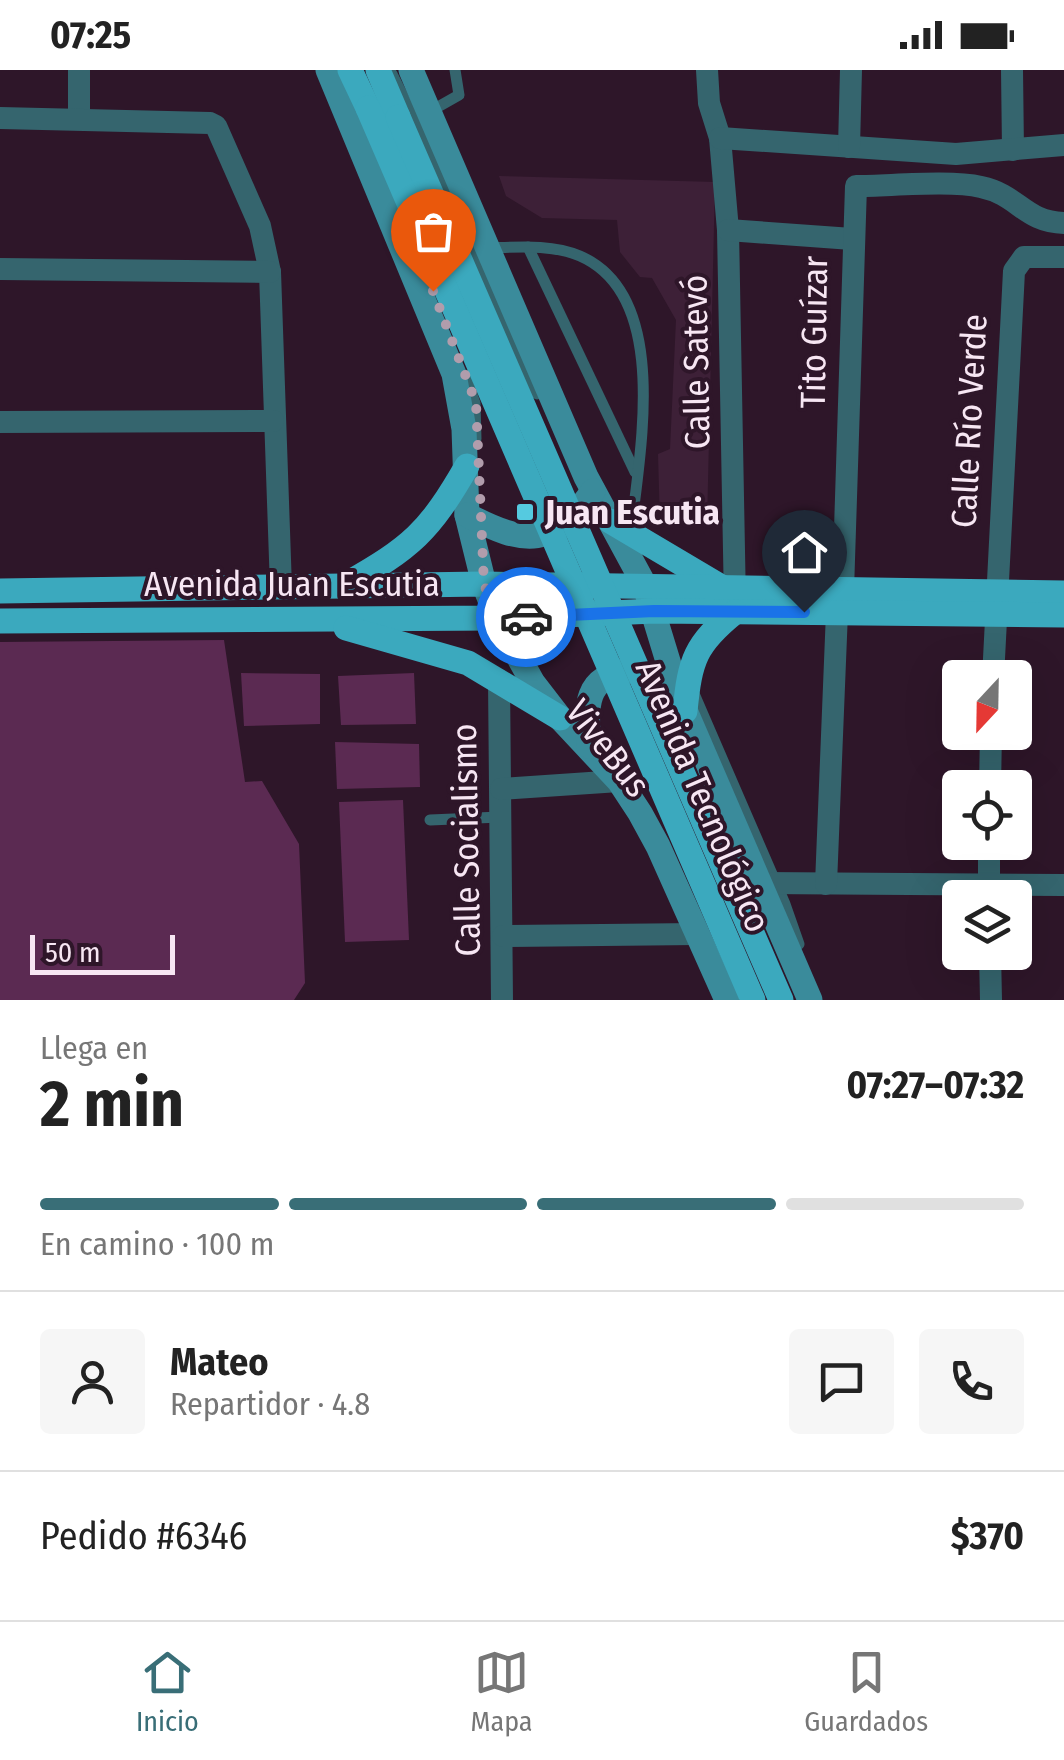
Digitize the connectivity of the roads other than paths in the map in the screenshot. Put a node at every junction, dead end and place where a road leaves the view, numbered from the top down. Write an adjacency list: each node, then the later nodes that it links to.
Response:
1 (79, 70): 14 (street)
2 (328, 70): 29 (street)
3 (340, 70): 32 (lane)
4 (350, 70): 67 (main road, Avenida Tecnológico, bridge)
5 (378, 70): 68 (main road, Avenida Tecnológico, bridge)
6 (390, 70): 31 (lane)
7 (411, 70): 12 (street)
8 (455, 70): 12 (lane)
9 (706, 70): 15 (street)
10 (851, 70): 17 (street)
11 (1012, 70): 18 (street)
12 (429, 112): 23 (street)
13 (0, 118): 14 (street)
14 (79, 118): 26 (street)
15 (720, 138): 17 (street); 20 (street)
16 (1064, 145): 18 (street)
17 (849, 147): 18 (street)
18 (1012, 150)
19 (1064, 223): 21 (street)
20 (728, 230): 21 (street, Tito Guízar); 40 (street, Calle Satevó)
21 (852, 239): 41 (street, Tito Guízar)
22 (528, 247): 23 (lane); 30 (lane); 30 (lane)
23 (487, 248): 31 (street)
24 (1064, 257): 42 (street, Calle Río Verde)
25 (0, 269): 26 (street)
26 (270, 272): 27 (street)
27 (273, 421): 28 (street); 36 (street)
28 (0, 422)
29 (467, 466): 32 (street); 37 (main road)
30 (637, 476): 33 (lane)
31 (591, 493): 32 (street); 33 (street); 35 (lane)
32 (474, 519): 34 (street)
33 (620, 526): 35 (street); 40 (main road)
34 (484, 584): 35 (main road, Avenida Juan Escutia); 37 (main road, Avenida Juan Escutia); 46 (street)
35 (645, 586): 40 (main road, Avenida Juan Escutia); 43 (street)
36 (281, 588): 37 (main road, Avenida Juan Escutia); 38 (main road, Avenida Juan Escutia)
37 (339, 588)
38 (0, 591)
39 (1064, 593): 42 (main road, Avenida Juan Escutia)
40 (731, 596): 41 (main road, Avenida Juan Escutia); 43 (main road, Avenida Juan Escutia); 50 (main road)
41 (840, 601): 42 (main road, Avenida Juan Escutia); 58 (street, Tito Guízar)
42 (994, 605): 44 (main road, Avenida Juan Escutia); 48 (street, Calle Río Verde)
43 (654, 611): 46 (main road, Avenida Juan Escutia); 50 (street)
44 (1064, 615)
45 (307, 618): 46 (main road, Avenida Juan Escutia); 47 (main road, Avenida Juan Escutia); 49 (main road)
46 (497, 618): 51 (street)
47 (0, 621)
48 (992, 660)
49 (499, 680): 51 (main road); 54 (street, Calle Socialismo)
50 (684, 695): 52 (street); 57 (street)
51 (551, 713): 52 (street); 53 (lane, ViveBus)
52 (589, 746): 53 (street)
53 (612, 782): 54 (street); 62 (street)
54 (501, 789): 55 (street, Calle Socialismo)
55 (501, 817): 56 (lane); 63 (street, Calle Socialismo)
56 (430, 820)
57 (768, 884): 58 (street); 69 (street); 70 (lane)
58 (826, 884): 61 (street)
59 (1064, 885): 60 (street)
60 (1032, 888)
61 (942, 889)
62 (693, 934): 63 (street); 66 (street)
63 (503, 936): 65 (street, Calle Socialismo)
64 (990, 970): 71 (street)
65 (502, 1000)
66 (724, 1000)
67 (753, 1000)
68 (780, 1000)
69 (810, 1000)
70 (818, 1000)
71 (990, 1000)

